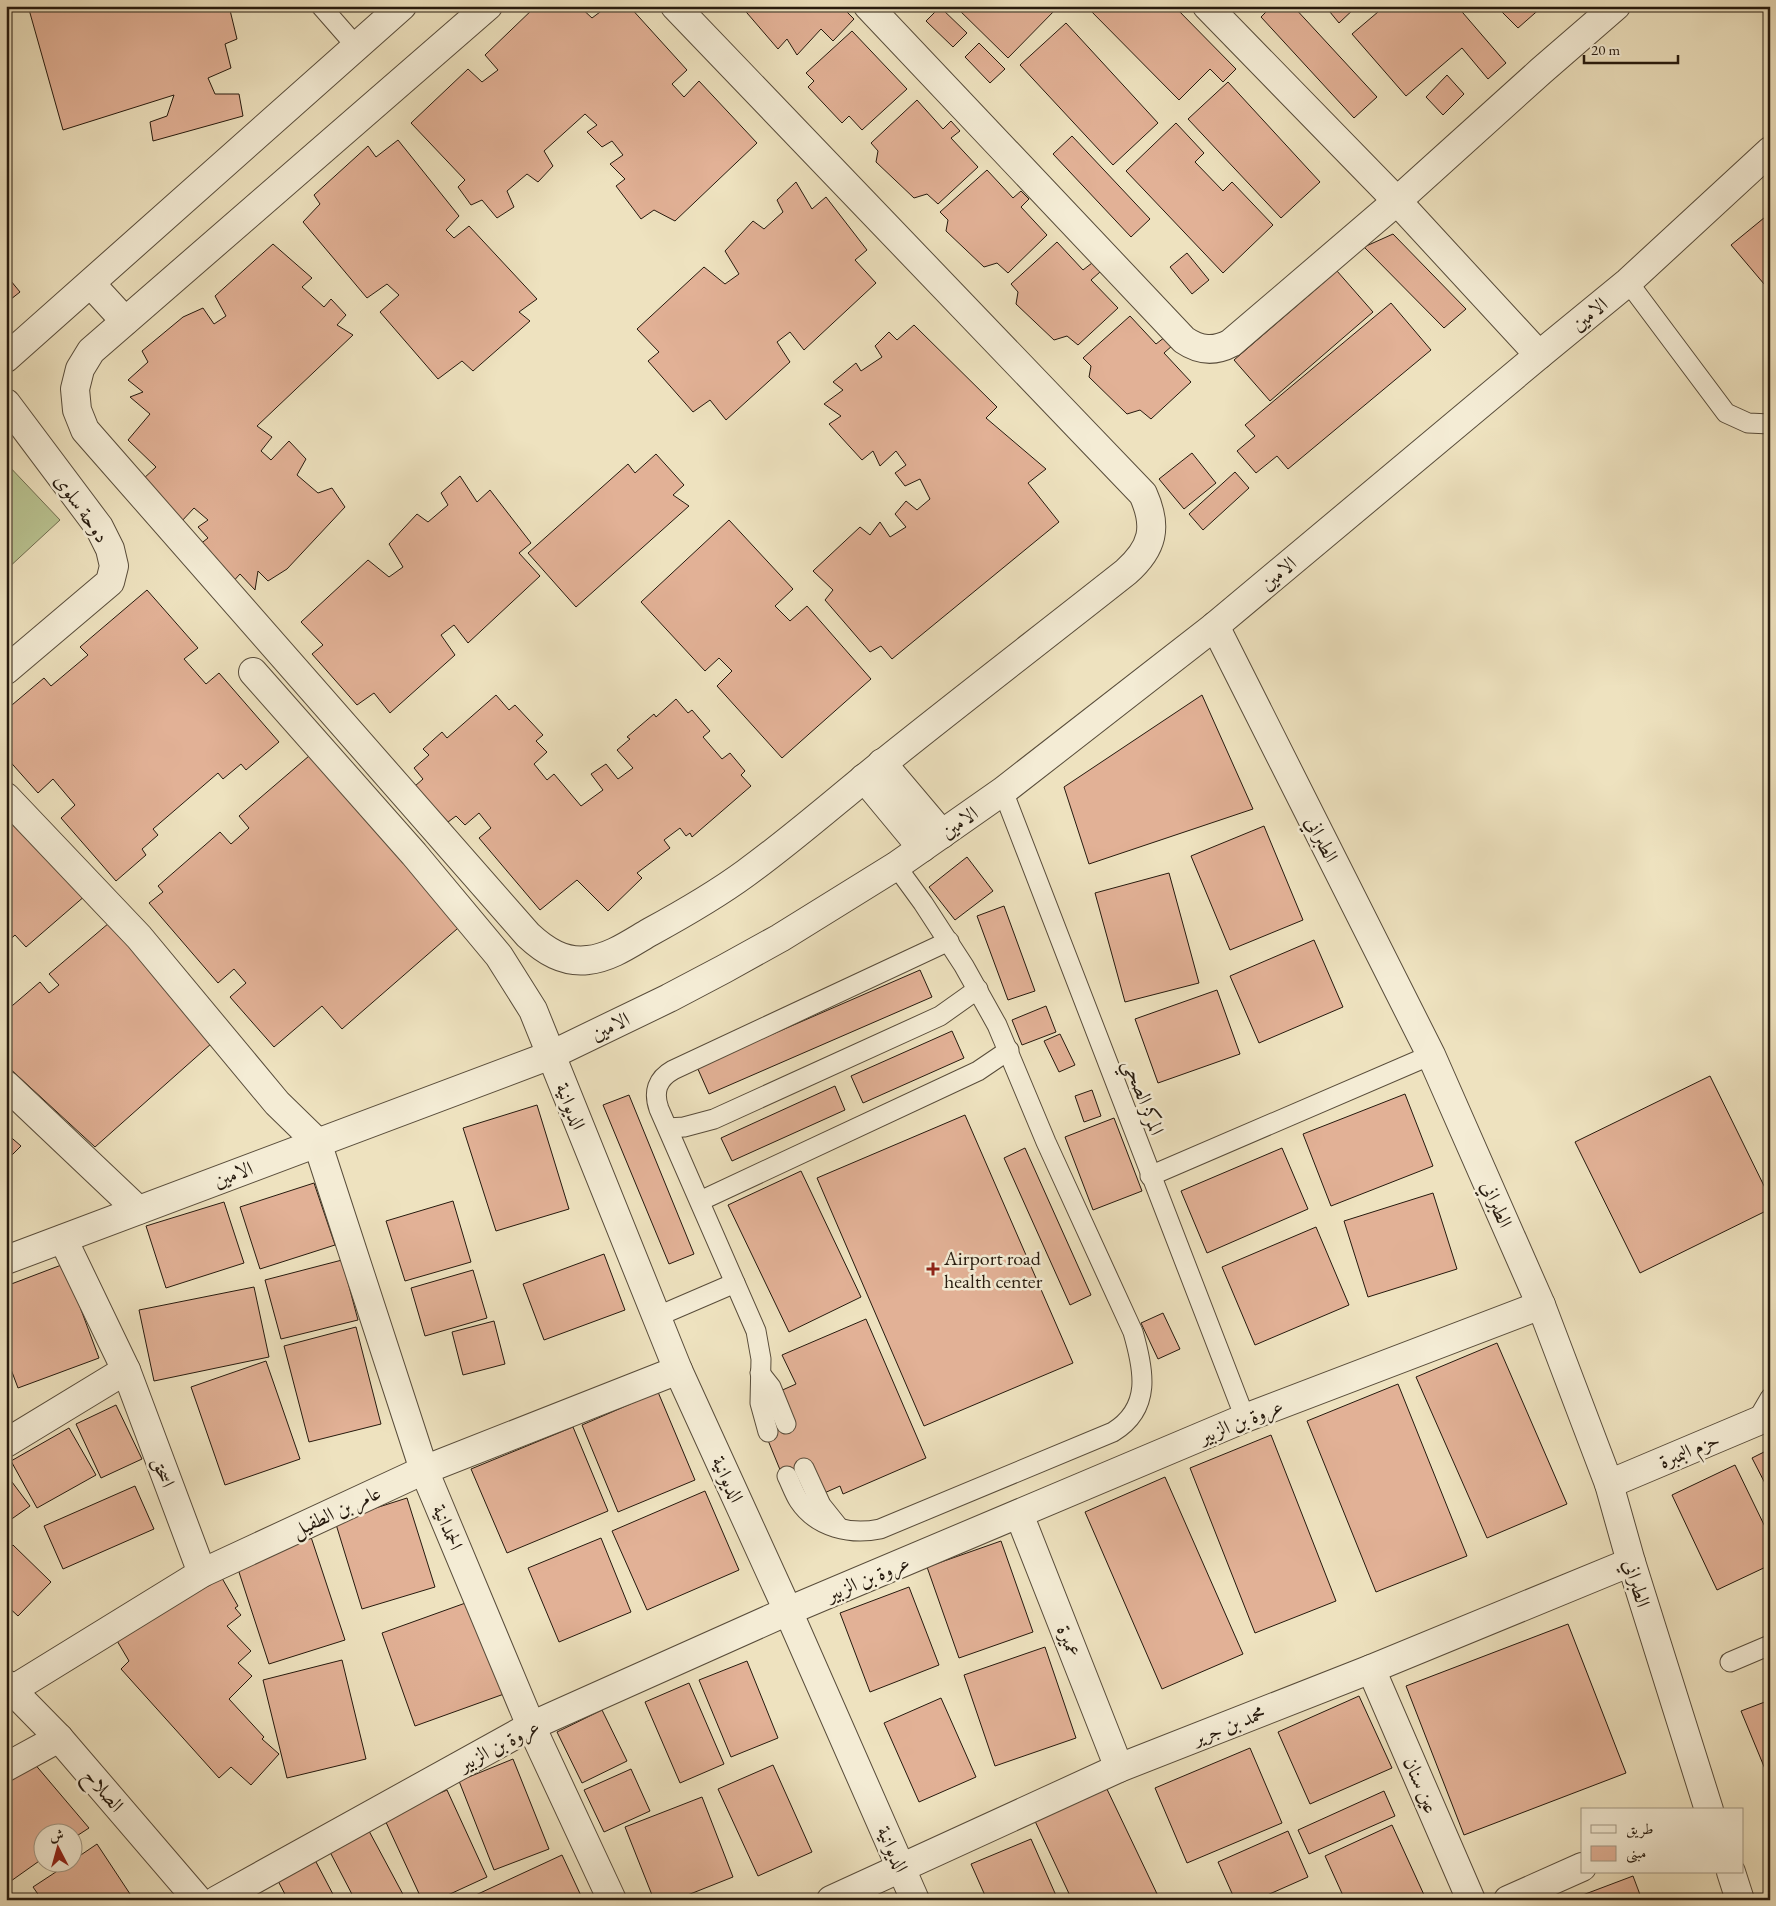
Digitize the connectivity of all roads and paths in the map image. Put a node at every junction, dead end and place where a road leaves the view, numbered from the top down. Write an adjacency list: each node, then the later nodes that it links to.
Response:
1 (320, 6): 8 (lane)
2 (402, 6): 8 (street)
3 (488, 6): 13 (street)
4 (675, 6): 21 (street)
5 (868, 6): 10 (street)
6 (1206, 6): 10 (street)
7 (1616, 6): 10 (street)
8 (356, 46): 12 (street)
9 (1770, 151): 11 (street, الامين)
10 (1396, 201): 14 (street)
11 (1628, 282): 14 (street, الامين); 17 (lane)
12 (91, 284): 13 (street); 15 (street)
13 (125, 321): 21 (street)
14 (1539, 354): 18 (street, الامين)
15 (6, 358)
16 (6, 404): 19 (street, دوحة سلوى)
17 (1770, 424)
18 (1214, 626): 22 (street, الامين); 30 (street, الطبراني)
19 (6, 670)
20 (253, 672): 29 (street, الديوانية)
21 (873, 771): 24 (street)
22 (1003, 791): 24 (street, الامين); 34 (lane, المركز الصحي)
23 (6, 797): 33 (street)
24 (932, 841): 25 (street, الامين)
25 (896, 866): 26 (lane); 29 (street, الامين)
26 (948, 941): 27 (lane); 32 (lane)
27 (978, 989): 28 (lane); 32 (lane)
28 (1009, 1050): 35 (lane); 56 (lane)
29 (551, 1055): 33 (street, الامين); 41 (street, الديوانية)
30 (1431, 1055): 34 (lane); 40 (street, الطبراني)
31 (6, 1086): 36 (street)
32 (668, 1128): 35 (lane)
33 (317, 1142): 36 (street, الامين); 52 (street, الحمدانية)
34 (1150, 1176): 46 (lane, المركز الصحي)
35 (700, 1201): 39 (lane)
36 (138, 1210): 37 (street, الامين)
37 (63, 1239): 38 (street, الامين); 42 (street, اسحق)
38 (6, 1260)
39 (735, 1283): 41 (lane); 44 (lane)
40 (1541, 1305): 46 (street, عروة بن الزبير); 54 (street, الطبراني)
41 (656, 1317): 43 (street, الديوانية)
42 (126, 1370): 50 (street); 58 (street, اسحق)
43 (678, 1370): 52 (street, عامر بن الطفيل); 59 (street, الديوانية)
44 (760, 1373): 48 (lane); 49 (lane)
45 (1770, 1398): 47 (lane)
46 (1245, 1418): 55 (street, عروة بن الزبير)
47 (1763, 1419): 54 (street, حزم البمبرة)
48 (786, 1424)
49 (768, 1432)
50 (6, 1443)
51 (804, 1468): 56 (lane)
52 (424, 1470): 58 (street, عامر بن الطفيل); 64 (street, الحمدانية)
53 (787, 1476): 56 (lane)
54 (1609, 1484): 57 (street, الطبراني)
55 (1019, 1514): 59 (street, عروة بن الزبير); 67 (street, عميرة)
56 (841, 1529)
57 (1631, 1562): 62 (street, محمد بن جرير); 68 (street, الطبراني)
58 (202, 1573): 63 (street, عامر بن الطفيل)
59 (788, 1611): 64 (street, عروة بن الزبير); 70 (street, الديوانية)
60 (1770, 1645): 61 (lane)
61 (1730, 1662)
62 (1371, 1670): 67 (street, محمد بن جرير); 77 (street, عين سنان)
63 (9, 1687): 65 (street, الصلاح)
64 (531, 1726): 73 (street, عروة بن الزبير); 74 (street, الحمدانية)
65 (59, 1738): 66 (street); 72 (street, الصلاح)
66 (6, 1767)
67 (1119, 1768): 70 (street, محمد بن جرير)
68 (1708, 1808)
69 (1581, 1867): 78 (street)
70 (902, 1868): 75 (street, محمد بن جرير); 76 (street, الديوانية)
71 (1731, 1874): 79 (street)
72 (198, 1900)
73 (217, 1900)
74 (612, 1900)
75 (831, 1900)
76 (915, 1900)
77 (1471, 1900)
78 (1508, 1900)
79 (1740, 1900)

